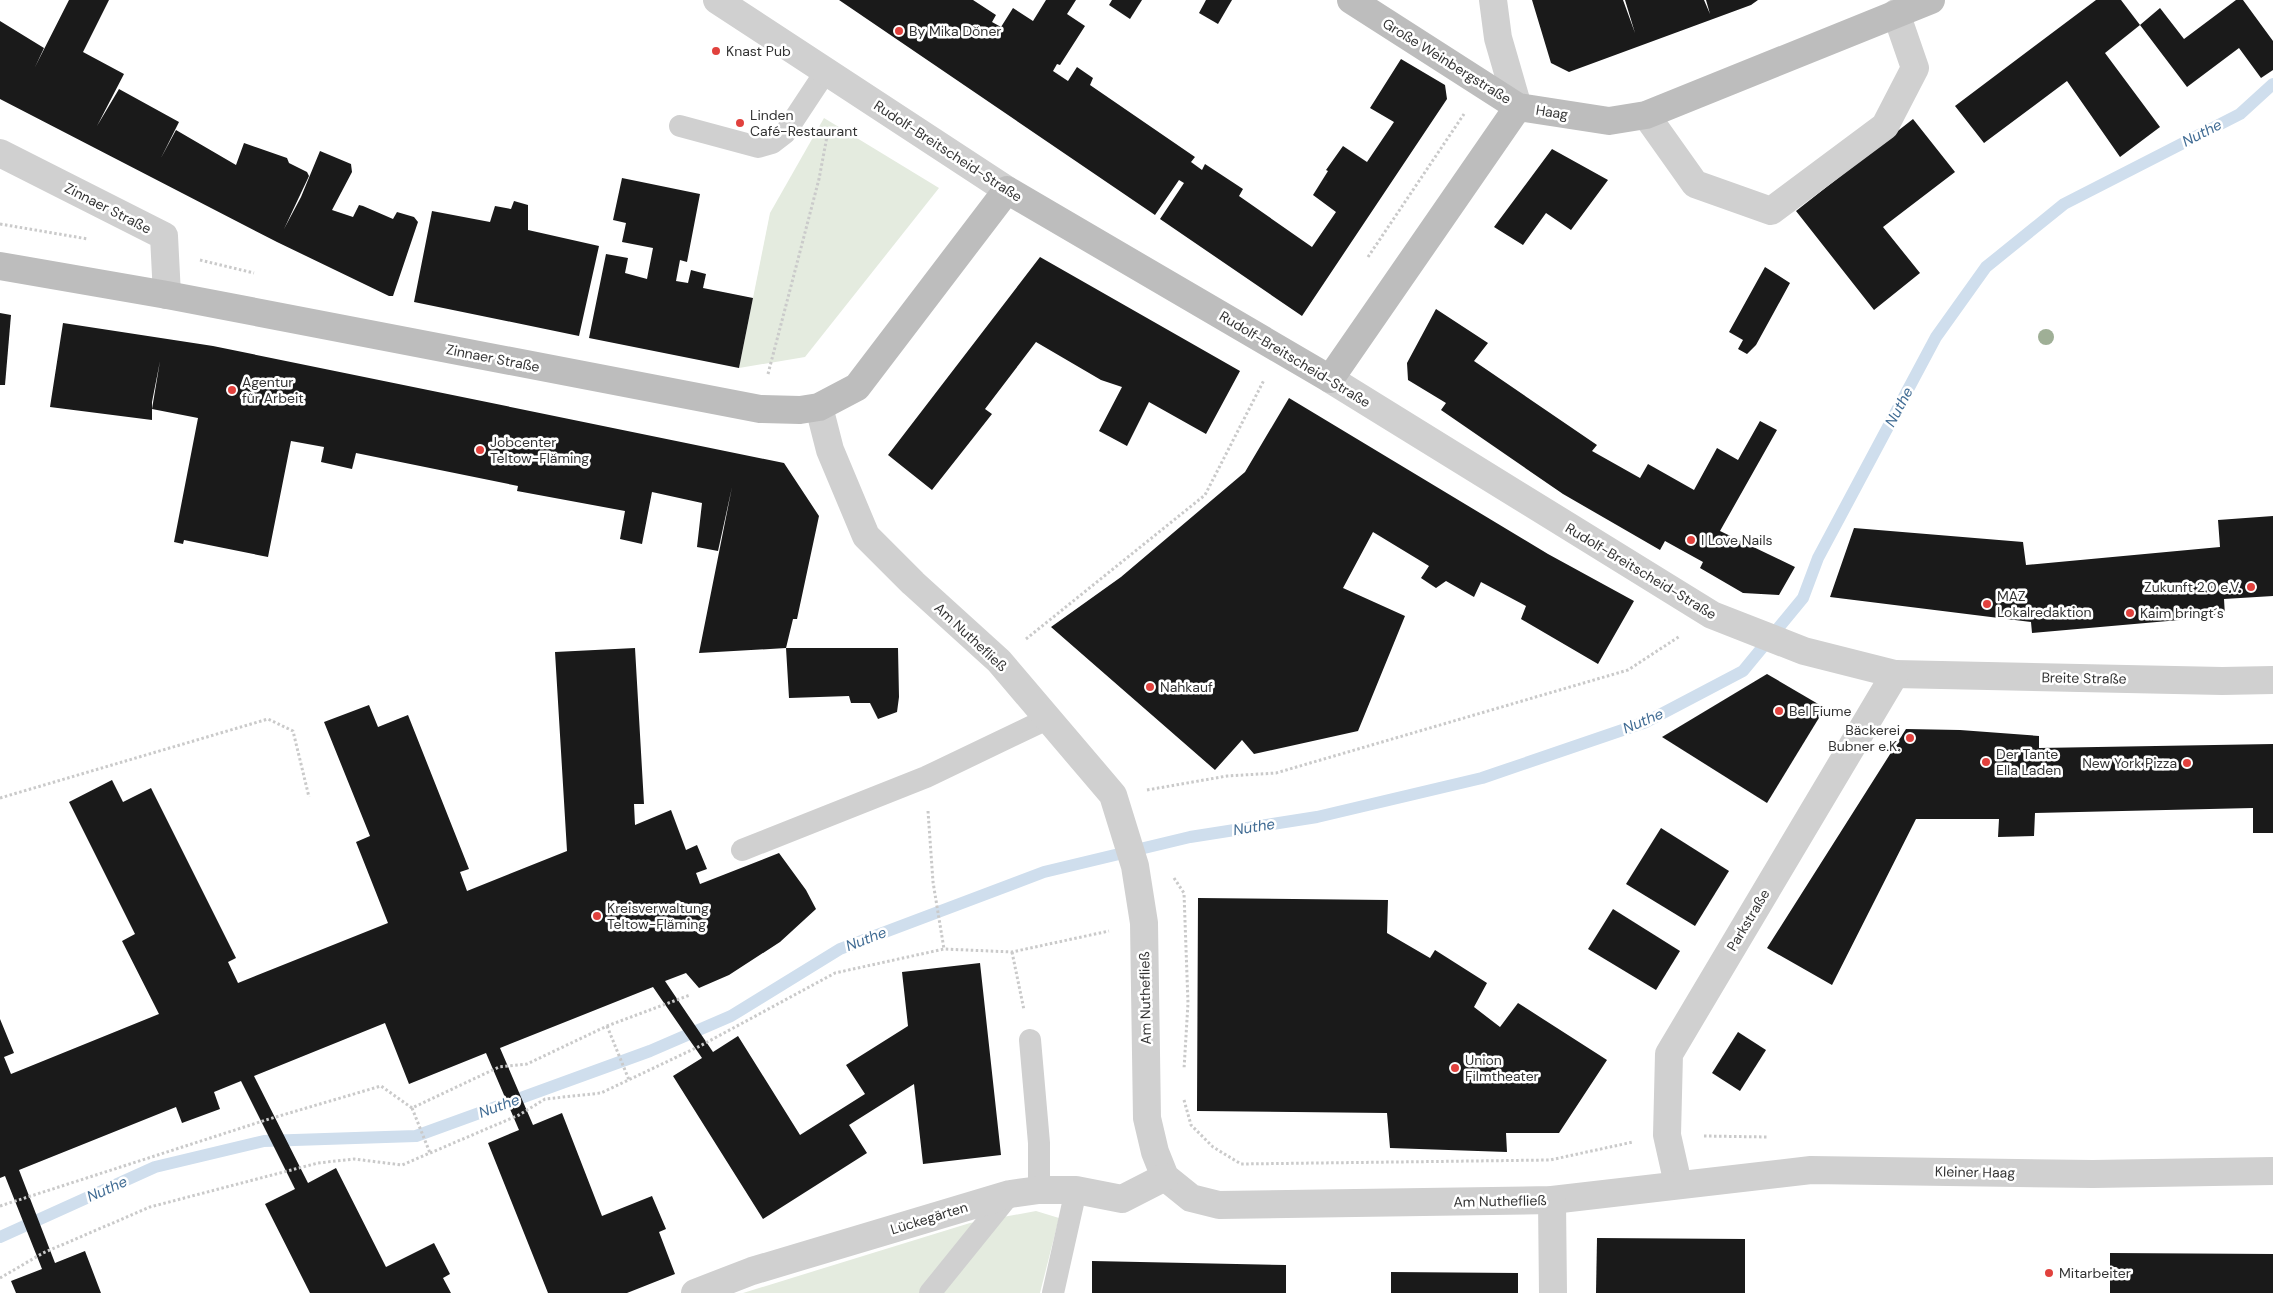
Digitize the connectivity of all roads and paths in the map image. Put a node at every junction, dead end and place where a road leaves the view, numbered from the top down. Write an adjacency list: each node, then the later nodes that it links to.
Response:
1 (717, 0): 6 (street, Rudolf-Breitscheid-Straße)
2 (1351, 0): 7 (main road, Große Weinbergstraße)
3 (1493, 0): 8 (street)
4 (1931, 0): 5 (main road, Haag)
5 (1896, 13): 9 (main road, Haag); 9 (street)
6 (832, 75): 10 (lane); 12 (street, Rudolf-Breitscheid-Straße); 21 (path)
7 (1483, 85): 8 (main road, Große Weinbergstraße); 15 (path)
8 (1518, 107): 9 (main road, Haag); 19 (main road, Haag)
9 (1646, 115)
10 (680, 126)
11 (0, 153): 17 (street, Zinnaer Straße)
12 (1008, 190): 18 (main road, Rudolf-Breitscheid-Straße); 20 (main road)
13 (0, 224): 14 (path)
14 (97, 240)
15 (1364, 263)
16 (0, 266): 17 (main road, Zinnaer Straße)
17 (167, 295): 21 (main road, Zinnaer Straße)
18 (1279, 349): 19 (main road, Rudolf-Breitscheid-Straße); 23 (path)
19 (1330, 379): 22 (street, Rudolf-Breitscheid-Straße)
20 (819, 407): 21 (main road, Zinnaer Straße); 26 (street, Am Nuthefließ)
21 (760, 409)
22 (1712, 616): 24 (street, Rudolf-Breitscheid-Straße); 30 (path)
23 (1024, 641)
24 (1895, 674): 25 (street, Breite Straße); 43 (street, Parkstraße)
25 (2273, 680)
26 (1049, 718): 27 (lane); 30 (street, Am Nuthefließ)
27 (926, 778): 31 (lane); 34 (path)
28 (308, 797): 29 (path)
29 (0, 798)
30 (1117, 807): 33 (street, Am Nuthefließ)
31 (742, 850)
32 (1174, 877): 39 (path)
33 (1144, 924): 35 (path); 47 (street, Am Nuthefließ)
34 (944, 949): 35 (path); 40 (path)
35 (1012, 952): 38 (path)
36 (690, 995): 37 (path)
37 (608, 1026): 40 (path); 42 (path)
38 (1030, 1040): 49 (lane)
39 (1184, 1076)
40 (629, 1080): 45 (path)
41 (1182, 1095): 43 (path)
42 (412, 1108): 45 (path); 53 (path)
43 (1667, 1135): 44 (path); 48 (street, Parkstraße)
44 (1772, 1137)
45 (430, 1153): 54 (path)
46 (2273, 1172): 48 (street, Kleiner Haag)
47 (1165, 1177): 50 (street, Lückegärten); 52 (street, Am Nuthefließ)
48 (1678, 1184): 52 (street, Am Nuthefließ)
49 (1039, 1190): 50 (street, Lückegärten); 51 (street, Lückegärten)
50 (1076, 1190): 57 (lane)
51 (1010, 1194): 55 (street, Lückegärten); 56 (lane)
52 (1552, 1200): 58 (street)
53 (0, 1206)
54 (0, 1278)
55 (695, 1293)
56 (930, 1293)
57 (1052, 1293)
58 (1553, 1293)

